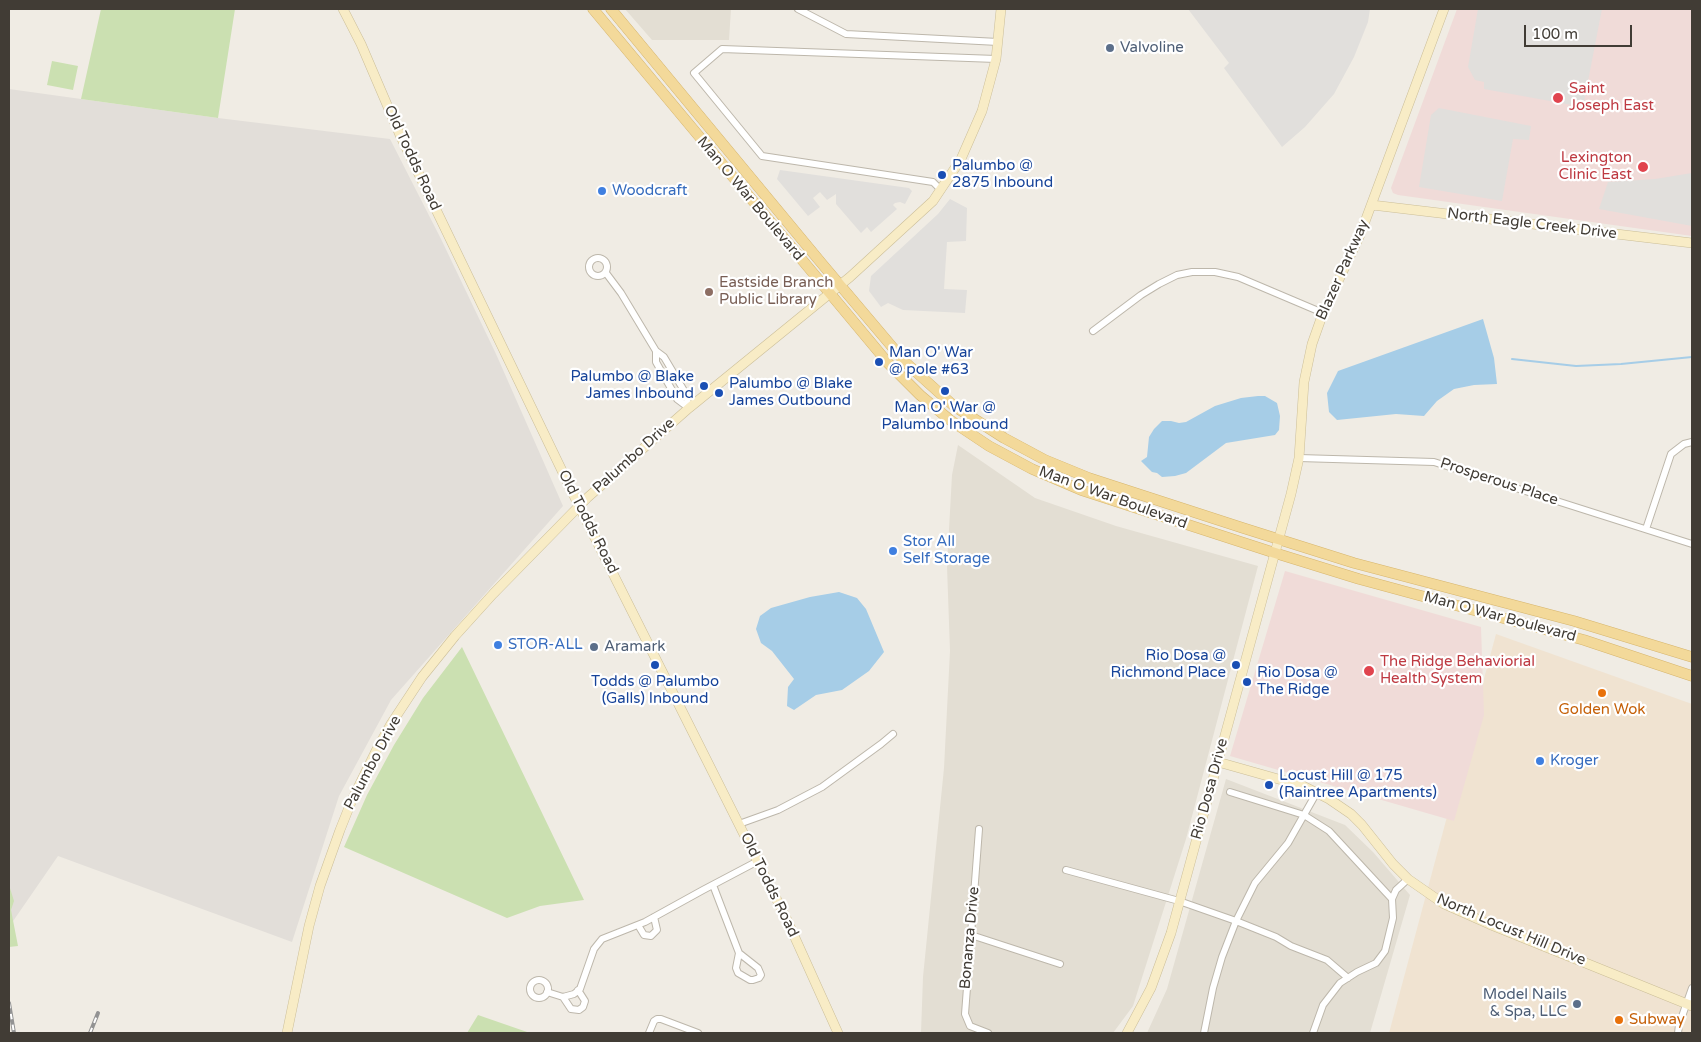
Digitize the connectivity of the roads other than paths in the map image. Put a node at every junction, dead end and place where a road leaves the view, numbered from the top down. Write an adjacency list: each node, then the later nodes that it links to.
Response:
1 (344, 9): 21 (street, Old Todds Road)
2 (593, 9): 15 (main road, Man O War Boulevard)
3 (611, 9): 14 (main road, Man O War Boulevard)
4 (798, 9): 7 (street)
5 (1001, 9): 8 (street, Palumbo Drive)
6 (1444, 9): 11 (street, Blazer Parkway)
7 (806, 10): 8 (street)
8 (998, 42): 9 (street, Palumbo Drive)
9 (996, 59): 10 (street, Palumbo Drive); 10 (street)
10 (941, 190): 14 (street, Palumbo Drive)
11 (1372, 205): 12 (street, North Eagle Creek Drive); 16 (street, Blazer Parkway)
12 (1692, 244)
13 (606, 273): 18 (street)
14 (840, 285): 15 (street, Palumbo Drive); 23 (main road, Man O War Boulevard)
15 (829, 295): 18 (street, Palumbo Drive); 25 (main road, Man O War Boulevard)
16 (1323, 312): 17 (street); 20 (street, Blazer Parkway)
17 (1093, 331)
18 (689, 408): 21 (street, Palumbo Drive)
19 (1692, 442): 22 (street)
20 (1299, 458): 22 (street, Prosperous Place); 23 (street, Blazer Parkway)
21 (579, 506): 33 (street, Old Todds Road); 53 (street, Palumbo Drive)
22 (1646, 529): 24 (street, Prosperous Place)
23 (1278, 539): 25 (street, Rio Dosa Drive); 26 (main road, Man O War Boulevard)
24 (1692, 544)
25 (1275, 553): 27 (main road, Man O War Boulevard); 29 (street, Rio Dosa Drive)
26 (1692, 657)
27 (1692, 676)
28 (893, 734): 33 (street)
29 (1218, 762): 31 (street, North Locust Hill Drive); 40 (street, Rio Dosa Drive)
30 (1230, 792): 32 (street)
31 (1317, 792): 32 (street); 37 (street, North Locust Hill Drive)
32 (1304, 815): 39 (street); 42 (street)
33 (739, 824): 35 (street, Old Todds Road)
34 (979, 829): 44 (street, Bonanza Drive)
35 (758, 861): 38 (street); 56 (street, Old Todds Road)
36 (1066, 870): 40 (street)
37 (1408, 879): 39 (street); 52 (street, North Locust Hill Drive)
38 (713, 885): 41 (street); 45 (street)
39 (1392, 900): 47 (street)
40 (1179, 901): 42 (street); 58 (street, Rio Dosa Drive)
41 (654, 917): 43 (street); 43 (street)
42 (1236, 921): 47 (street); 59 (street)
43 (638, 925): 49 (street)
44 (971, 935): 46 (street); 57 (street, Bonanza Drive)
45 (738, 952): 45 (street)
46 (1060, 964)
47 (1348, 978): 60 (street)
48 (1692, 988): 52 (street)
49 (578, 990): 51 (street); 51 (street)
50 (547, 992): 51 (street)
51 (563, 997)
52 (1689, 1005): 61 (street)
53 (287, 1033)
54 (649, 1033): 55 (street)
55 (698, 1033)
56 (838, 1033)
57 (988, 1033)
58 (1127, 1033)
59 (1204, 1033)
60 (1313, 1033)
61 (1678, 1033)

